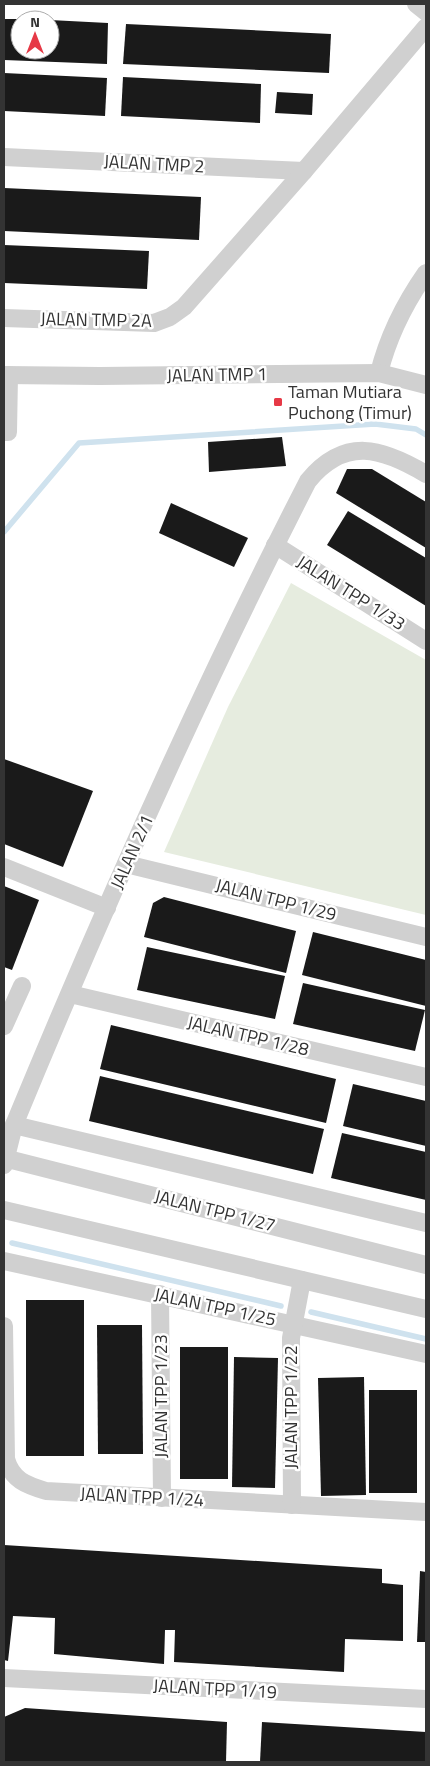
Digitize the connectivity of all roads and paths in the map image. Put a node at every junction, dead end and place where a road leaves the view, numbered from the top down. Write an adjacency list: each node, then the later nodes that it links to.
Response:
1 (416, 4): 2 (street)
2 (426, 12)
3 (426, 27): 5 (street, JALAN TMP 2A)
4 (4, 156): 5 (street, JALAN TMP 2)
5 (304, 172): 7 (street, JALAN TMP 2A)
6 (426, 273): 8 (street)
7 (4, 318)
8 (379, 373): 9 (street, JALAN TMP 1); 10 (street, JALAN TMP 1)
9 (7, 375): 11 (street)
10 (426, 385)
11 (4, 432)
12 (426, 474): 13 (street, JALAN 2/1)
13 (275, 545): 14 (street, JALAN TPP 1/33); 15 (street, JALAN 2/1)
14 (426, 641)
15 (126, 864): 17 (street, JALAN 2/1); 18 (street, JALAN TPP 1/29)
16 (4, 867): 17 (street)
17 (107, 908): 20 (street, JALAN 2/1)
18 (426, 937)
19 (22, 986): 21 (street)
20 (70, 994): 22 (street, JALAN TPP 1/28); 23 (street, JALAN 2/1)
21 (4, 1026)
22 (426, 1077)
23 (14, 1125): 24 (street, JALAN 2/1); 26 (street, JALAN TPP 1/27)
24 (4, 1160): 28 (street, JALAN TPP 1/27)
25 (4, 1210): 29 (street)
26 (426, 1223)
27 (4, 1261): 30 (street, JALAN TPP 1/25)
28 (426, 1265)
29 (302, 1280): 31 (street); 32 (street, JALAN TPP 1/22)
30 (160, 1294): 32 (street, JALAN TPP 1/25); 35 (street, JALAN TPP 1/23)
31 (426, 1309)
32 (293, 1324): 34 (street, JALAN TPP 1/25); 36 (street, JALAN TPP 1/22)
33 (4, 1326): 35 (street, JALAN TPP 1/24)
34 (426, 1354)
35 (162, 1498): 36 (street, JALAN TPP 1/24)
36 (292, 1505): 37 (street, JALAN TPP 1/24)
37 (426, 1512)
38 (4, 1678): 39 (street, JALAN TPP 1/19)
39 (426, 1699)

